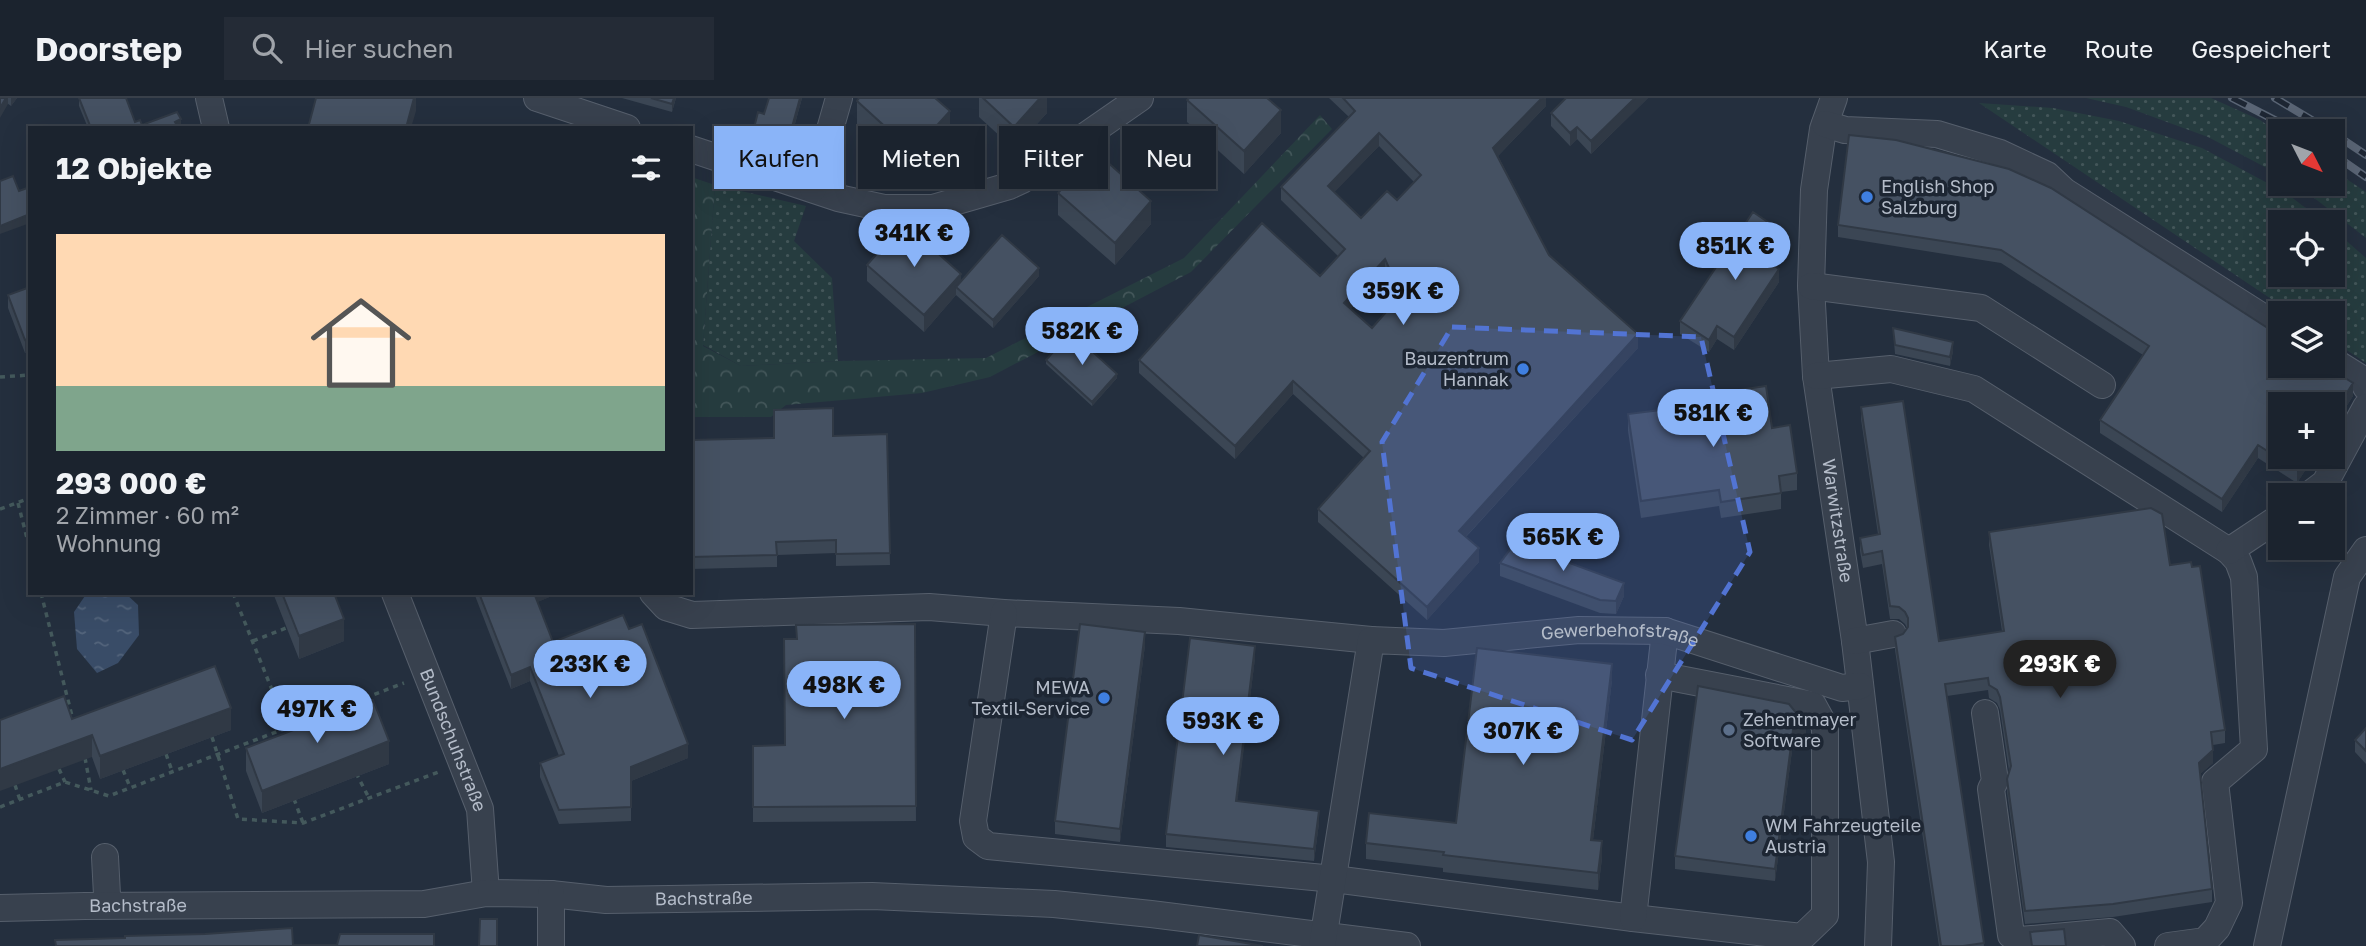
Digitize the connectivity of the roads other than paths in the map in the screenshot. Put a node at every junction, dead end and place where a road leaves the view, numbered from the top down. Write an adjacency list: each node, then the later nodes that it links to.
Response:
1 (209, 98): 7 (street)
2 (537, 98): 8 (street)
3 (839, 98): 9 (street)
4 (1140, 98): 12 (street)
5 (1834, 98): 6 (street, Warwitzstraße)
6 (1825, 124): 13 (street, Warwitzstraße); 14 (street)
7 (216, 126)
8 (621, 126)
9 (831, 126)
10 (693, 150): 11 (street)
11 (714, 157)
12 (813, 189)
13 (1811, 286): 16 (street, Warwitzstraße); 17 (street)
14 (2268, 320)
15 (2345, 369): 18 (street)
16 (1816, 376): 23 (street); 30 (street, Warwitzstraße)
17 (2102, 385)
18 (2366, 387)
19 (2366, 407): 20 (street)
20 (2325, 483)
21 (2268, 525): 23 (street)
22 (2366, 550): 47 (street)
23 (2229, 551): 46 (street)
24 (396, 595): 36 (street, Bundschuhstraße)
25 (655, 595): 26 (street, Gewerbehofstraße)
26 (1004, 613): 29 (street, Gewerbehofstraße); 35 (street)
27 (1665, 631): 29 (street, Gewerbehofstraße); 31 (street); 32 (street, Gewerbehofstraße)
28 (1893, 634): 30 (street)
29 (1371, 640): 35 (street)
30 (1855, 641): 32 (street, Warwitzstraße)
31 (1659, 675): 40 (street); 40 (street)
32 (1860, 686): 44 (street, Warwitzstraße)
33 (1985, 713): 45 (street)
34 (105, 857): 38 (street)
35 (1334, 879): 40 (street); 41 (street)
36 (486, 893): 37 (street, Bachstraße); 38 (street, Bachstraße)
37 (551, 894): 41 (street, Bachstraße); 42 (street)
38 (112, 905): 39 (street, Bachstraße)
39 (0, 908)
40 (1633, 918)
41 (1323, 940): 43 (street, Bachstraße)
42 (551, 946)
43 (1407, 946)
44 (1878, 946)
45 (2122, 946)
46 (2168, 946)
47 (2267, 946)

